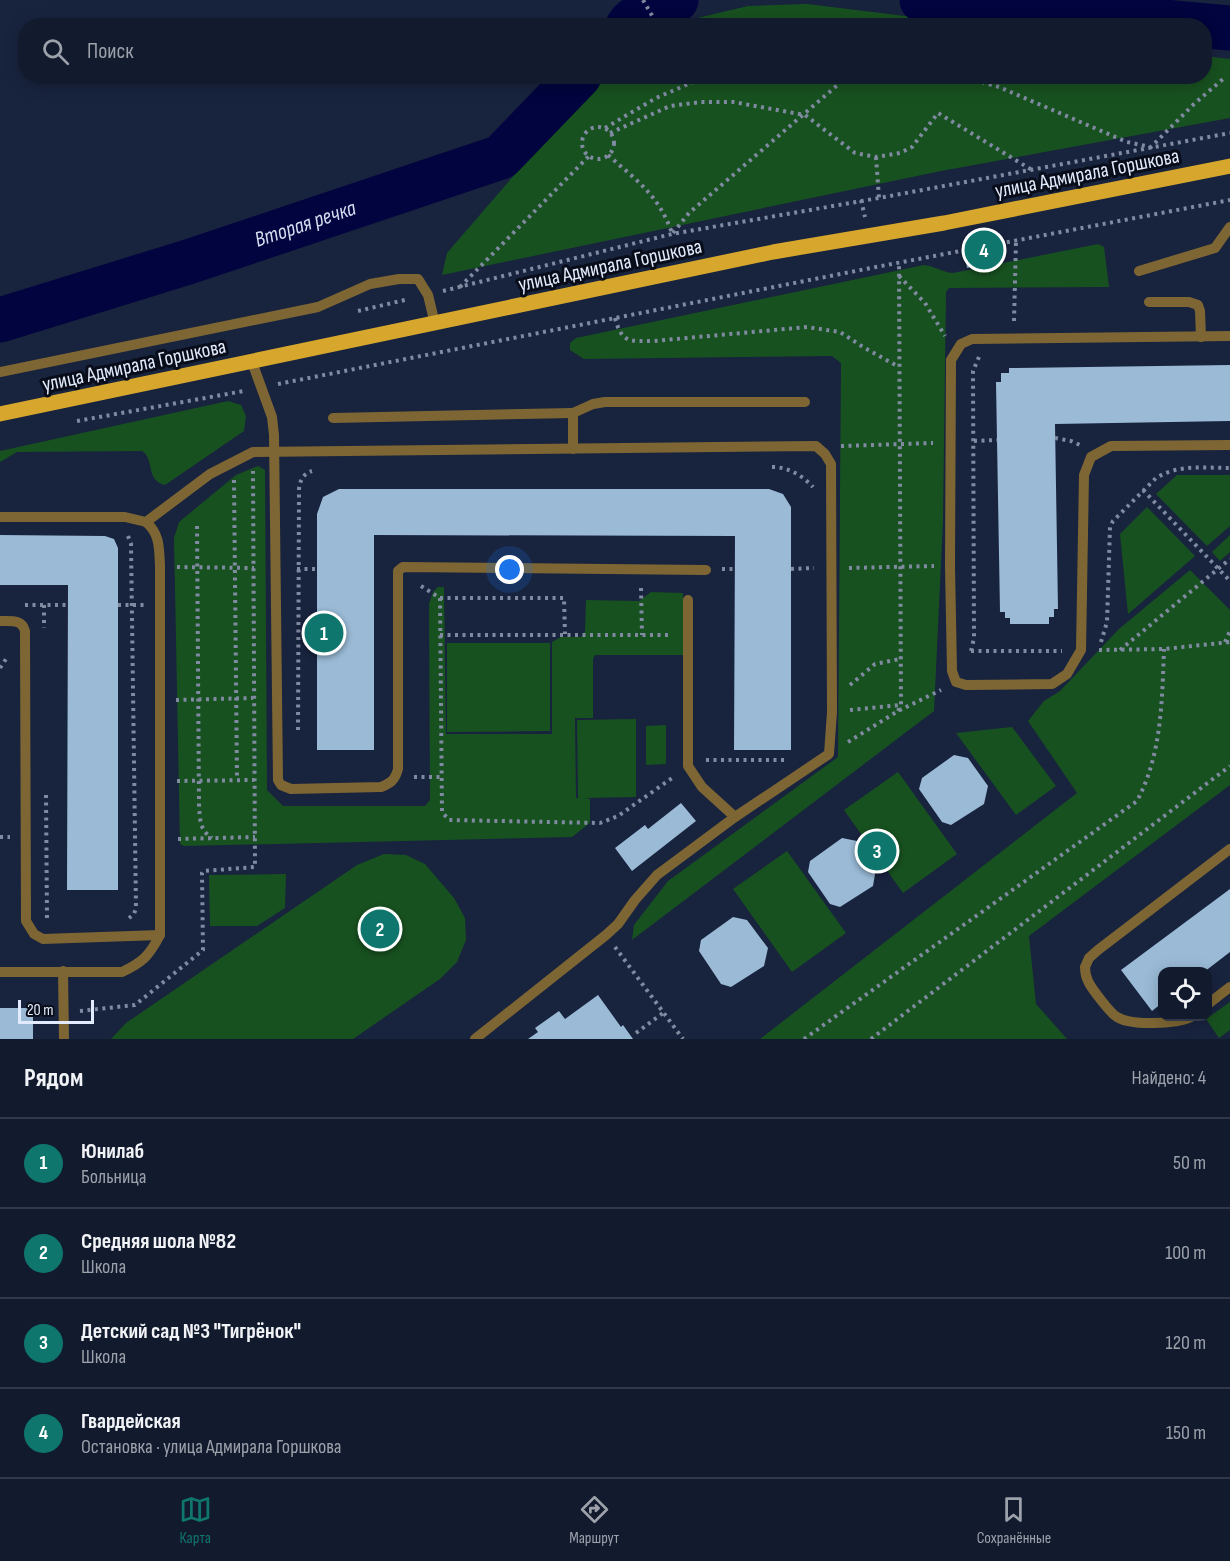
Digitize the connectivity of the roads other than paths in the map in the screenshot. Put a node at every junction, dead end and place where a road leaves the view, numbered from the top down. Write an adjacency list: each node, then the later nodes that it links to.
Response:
1 (1230, 166): 5 (main road, улица Адмирала Горшкова)
2 (1230, 226): 3 (lane)
3 (1138, 271)
4 (1149, 302): 7 (lane)
5 (435, 324): 8 (main road, улица Адмирала Горшкова); 9 (lane)
6 (1230, 336): 7 (lane)
7 (1201, 337): 14 (lane)
8 (252, 362): 12 (main road, улица Адмирала Горшкова); 16 (lane)
9 (0, 372)
10 (805, 402): 11 (lane)
11 (573, 413): 13 (lane); 15 (lane)
12 (0, 414)
13 (333, 418)
14 (1230, 445)
15 (573, 449): 16 (lane); 22 (lane)
16 (274, 452): 18 (lane); 19 (lane)
17 (0, 517): 18 (lane)
18 (146, 522): 24 (lane)
19 (706, 570)
20 (687, 600): 22 (lane)
21 (0, 621): 24 (lane)
22 (735, 817): 31 (lane)
23 (1230, 849): 29 (lane)
24 (160, 935): 25 (lane)
25 (63, 971): 26 (lane); 30 (lane)
26 (0, 972)
27 (1230, 987): 28 (lane)
28 (1212, 1001)
29 (1170, 1021)
30 (64, 1039)
31 (475, 1039)

